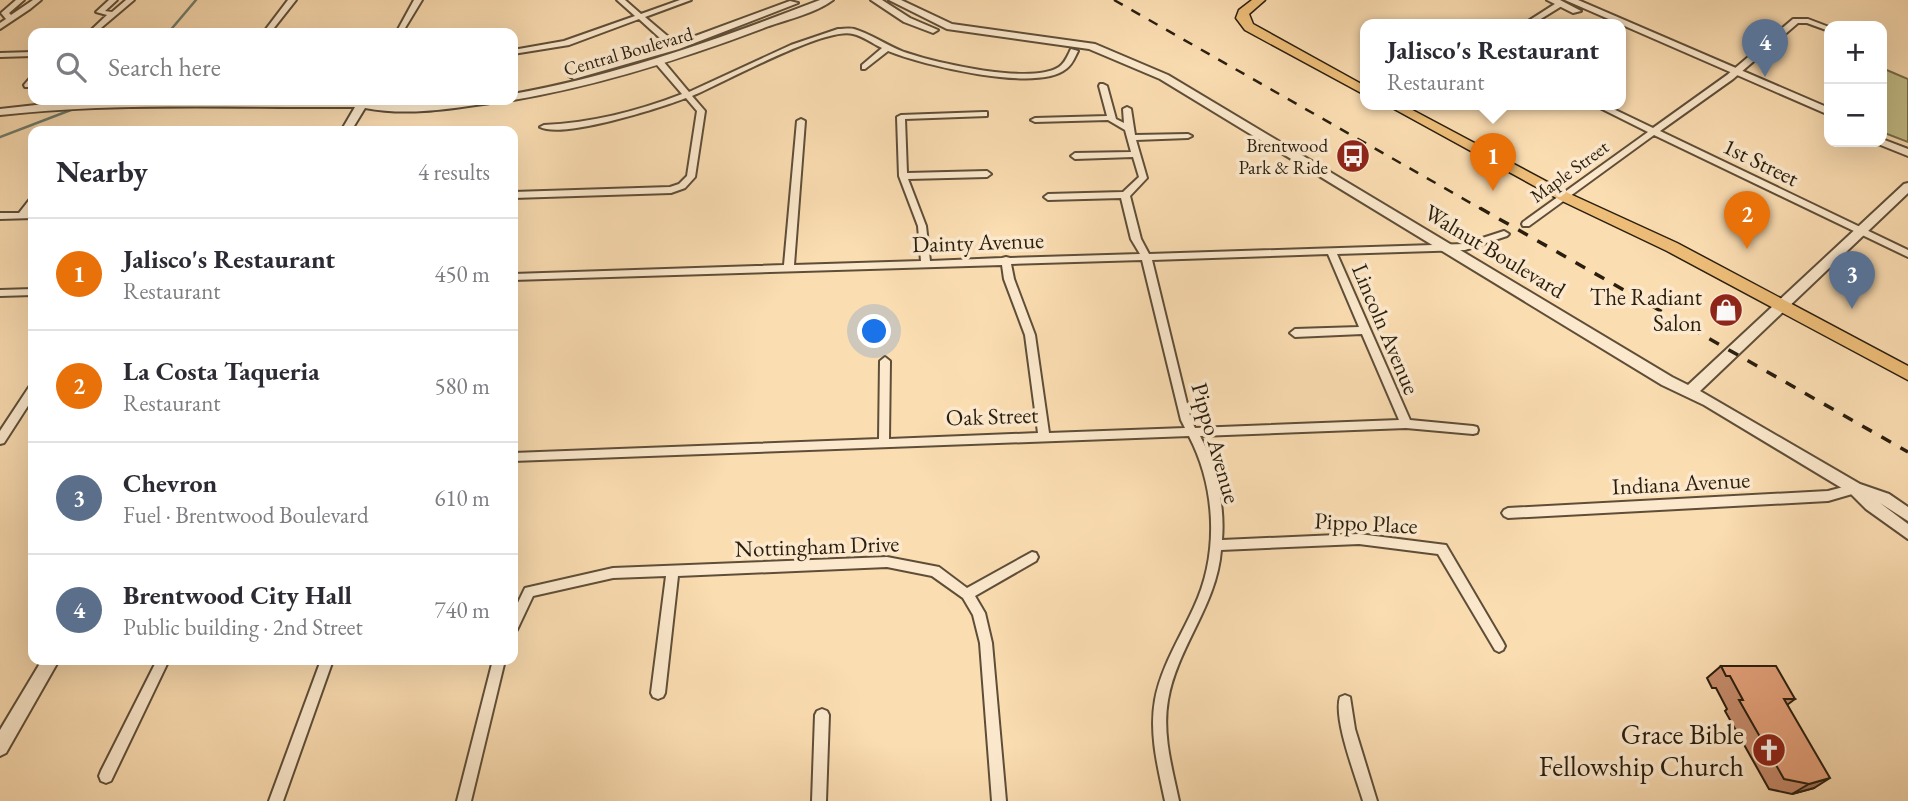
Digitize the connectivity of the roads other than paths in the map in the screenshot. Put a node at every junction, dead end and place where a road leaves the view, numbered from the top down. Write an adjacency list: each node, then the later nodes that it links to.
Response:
1 (20, 0): 17 (street)
2 (37, 0): 17 (street)
3 (113, 0): 15 (street)
4 (130, 0): 15 (street)
5 (292, 0): 25 (street)
6 (418, 0): 26 (street)
7 (621, 0): 16 (street)
8 (687, 0): 16 (street)
9 (801, 0): 30 (street, Central Boulevard)
10 (828, 0): 37 (street, Central Boulevard)
11 (876, 0): 33 (street, Walnut Boulevard)
12 (894, 0): 36 (street, Walnut Boulevard)
13 (1259, 0): 42 (main road)
14 (1561, 1): 18 (street); 19 (street); 20 (street)
15 (111, 14): 24 (street)
16 (640, 17): 30 (street); 32 (street)
17 (9, 18): 22 (street)
18 (1534, 19)
19 (1599, 19)
20 (1610, 19)
21 (1626, 25): 28 (street)
22 (0, 27)
23 (1824, 27): 39 (street, Maple Street)
24 (97, 28)
25 (270, 28)
26 (402, 28)
27 (1626, 28): 28 (street)
28 (1637, 29): 39 (street)
29 (1626, 30): 39 (street)
30 (675, 47): 41 (street, Central Boulevard)
31 (887, 48): 33 (street); 38 (street); 43 (street)
32 (518, 51)
33 (1074, 51): 36 (street, Walnut Boulevard)
34 (28, 54): 35 (street)
35 (0, 55)
36 (1111, 55): 84 (street, Walnut Boulevard)
37 (660, 63): 43 (street); 44 (street, Central Boulevard)
38 (865, 67)
39 (1733, 75): 52 (street); 56 (street); 61 (street, Maple Street)
40 (1103, 86): 55 (street)
41 (518, 87)
42 (1360, 88)
43 (689, 94): 60 (street); 73 (street)
44 (518, 96)
45 (121, 105): 53 (street)
46 (361, 105): 59 (street)
47 (370, 105): 48 (street)
48 (420, 105)
49 (1127, 109): 62 (street)
50 (1402, 110): 76 (main road)
51 (1608, 110): 61 (street, 1st Street)
52 (1824, 111)
53 (0, 112)
54 (984, 114): 71 (street)
55 (1111, 118): 57 (street); 62 (street)
56 (1824, 119)
57 (1035, 120)
58 (801, 121): 90 (street)
59 (349, 126)
60 (544, 127)
61 (1653, 132): 76 (street, Maple Street); 82 (street, 1st Street)
62 (1131, 133): 63 (street); 68 (street)
63 (1188, 136)
64 (1887, 138): 66 (street)
65 (1887, 145): 67 (street)
66 (1908, 148)
67 (1908, 153)
68 (1136, 154): 69 (street); 74 (street)
69 (1075, 156)
70 (987, 174): 71 (street)
71 (904, 176): 89 (street)
72 (1908, 187): 82 (street)
73 (518, 195)
74 (1125, 195): 75 (street); 87 (street, Pippo Avenue)
75 (1048, 197)
76 (1565, 197): 81 (street, Maple Street); 94 (main road)
77 (28, 207): 78 (street)
78 (22, 215): 79 (street); 80 (street)
79 (28, 215)
80 (0, 216)
81 (1526, 224)
82 (1861, 231): 86 (street, 1st Street); 94 (street)
83 (1504, 234): 84 (street)
84 (1444, 247): 85 (street, Dainty Avenue); 100 (street, Walnut Boulevard)
85 (1331, 250): 87 (street, Dainty Avenue); 95 (street, Lincoln Avenue)
86 (1908, 254)
87 (1146, 256): 88 (street, Dainty Avenue); 103 (street, Pippo Avenue)
88 (1006, 260): 89 (street, Dainty Avenue); 105 (street)
89 (926, 262): 90 (street, Dainty Avenue)
90 (789, 267): 91 (street, Dainty Avenue)
91 (518, 277)
92 (28, 292): 93 (street)
93 (0, 293)
94 (1776, 309): 98 (main road); 99 (main road); 100 (street)
95 (1365, 330): 96 (street); 102 (street, Lincoln Avenue)
96 (1296, 333)
97 (885, 361): 107 (street)
98 (1908, 374)
99 (1908, 386)
100 (1690, 392): 109 (street, Walnut Boulevard)
101 (28, 398): 106 (street)
102 (1406, 424): 103 (street, Oak Street); 104 (street, Oak Street)
103 (1192, 430): 105 (street, Oak Street); 113 (street, Pippo Avenue)
104 (1473, 430)
105 (1044, 435): 107 (street, Oak Street)
106 (0, 440)
107 (884, 442): 108 (street, Oak Street)
108 (518, 457)
109 (1855, 489): 110 (street, Indiana Avenue); 111 (street, Walnut Boulevard); 112 (street, Walnut Boulevard)
110 (1508, 513)
111 (1908, 515)
112 (1908, 533)
113 (1217, 545): 118 (street, Pippo Place); 132 (street, Pippo Avenue)
114 (1032, 557): 116 (street)
115 (672, 572): 116 (street, Nottingham Drive); 117 (street, Nottingham Drive); 123 (street)
116 (967, 594): 131 (street, Nottingham Drive)
117 (518, 615)
118 (1499, 646)
119 (48, 665): 126 (street)
120 (161, 665): 127 (street)
121 (325, 665): 128 (street)
122 (498, 665): 129 (street)
123 (658, 694)
124 (1345, 701): 133 (street)
125 (822, 715): 130 (street)
126 (0, 747)
127 (106, 776)
128 (276, 801)
129 (464, 801)
130 (819, 801)
131 (999, 801)
132 (1172, 801)
133 (1370, 801)

